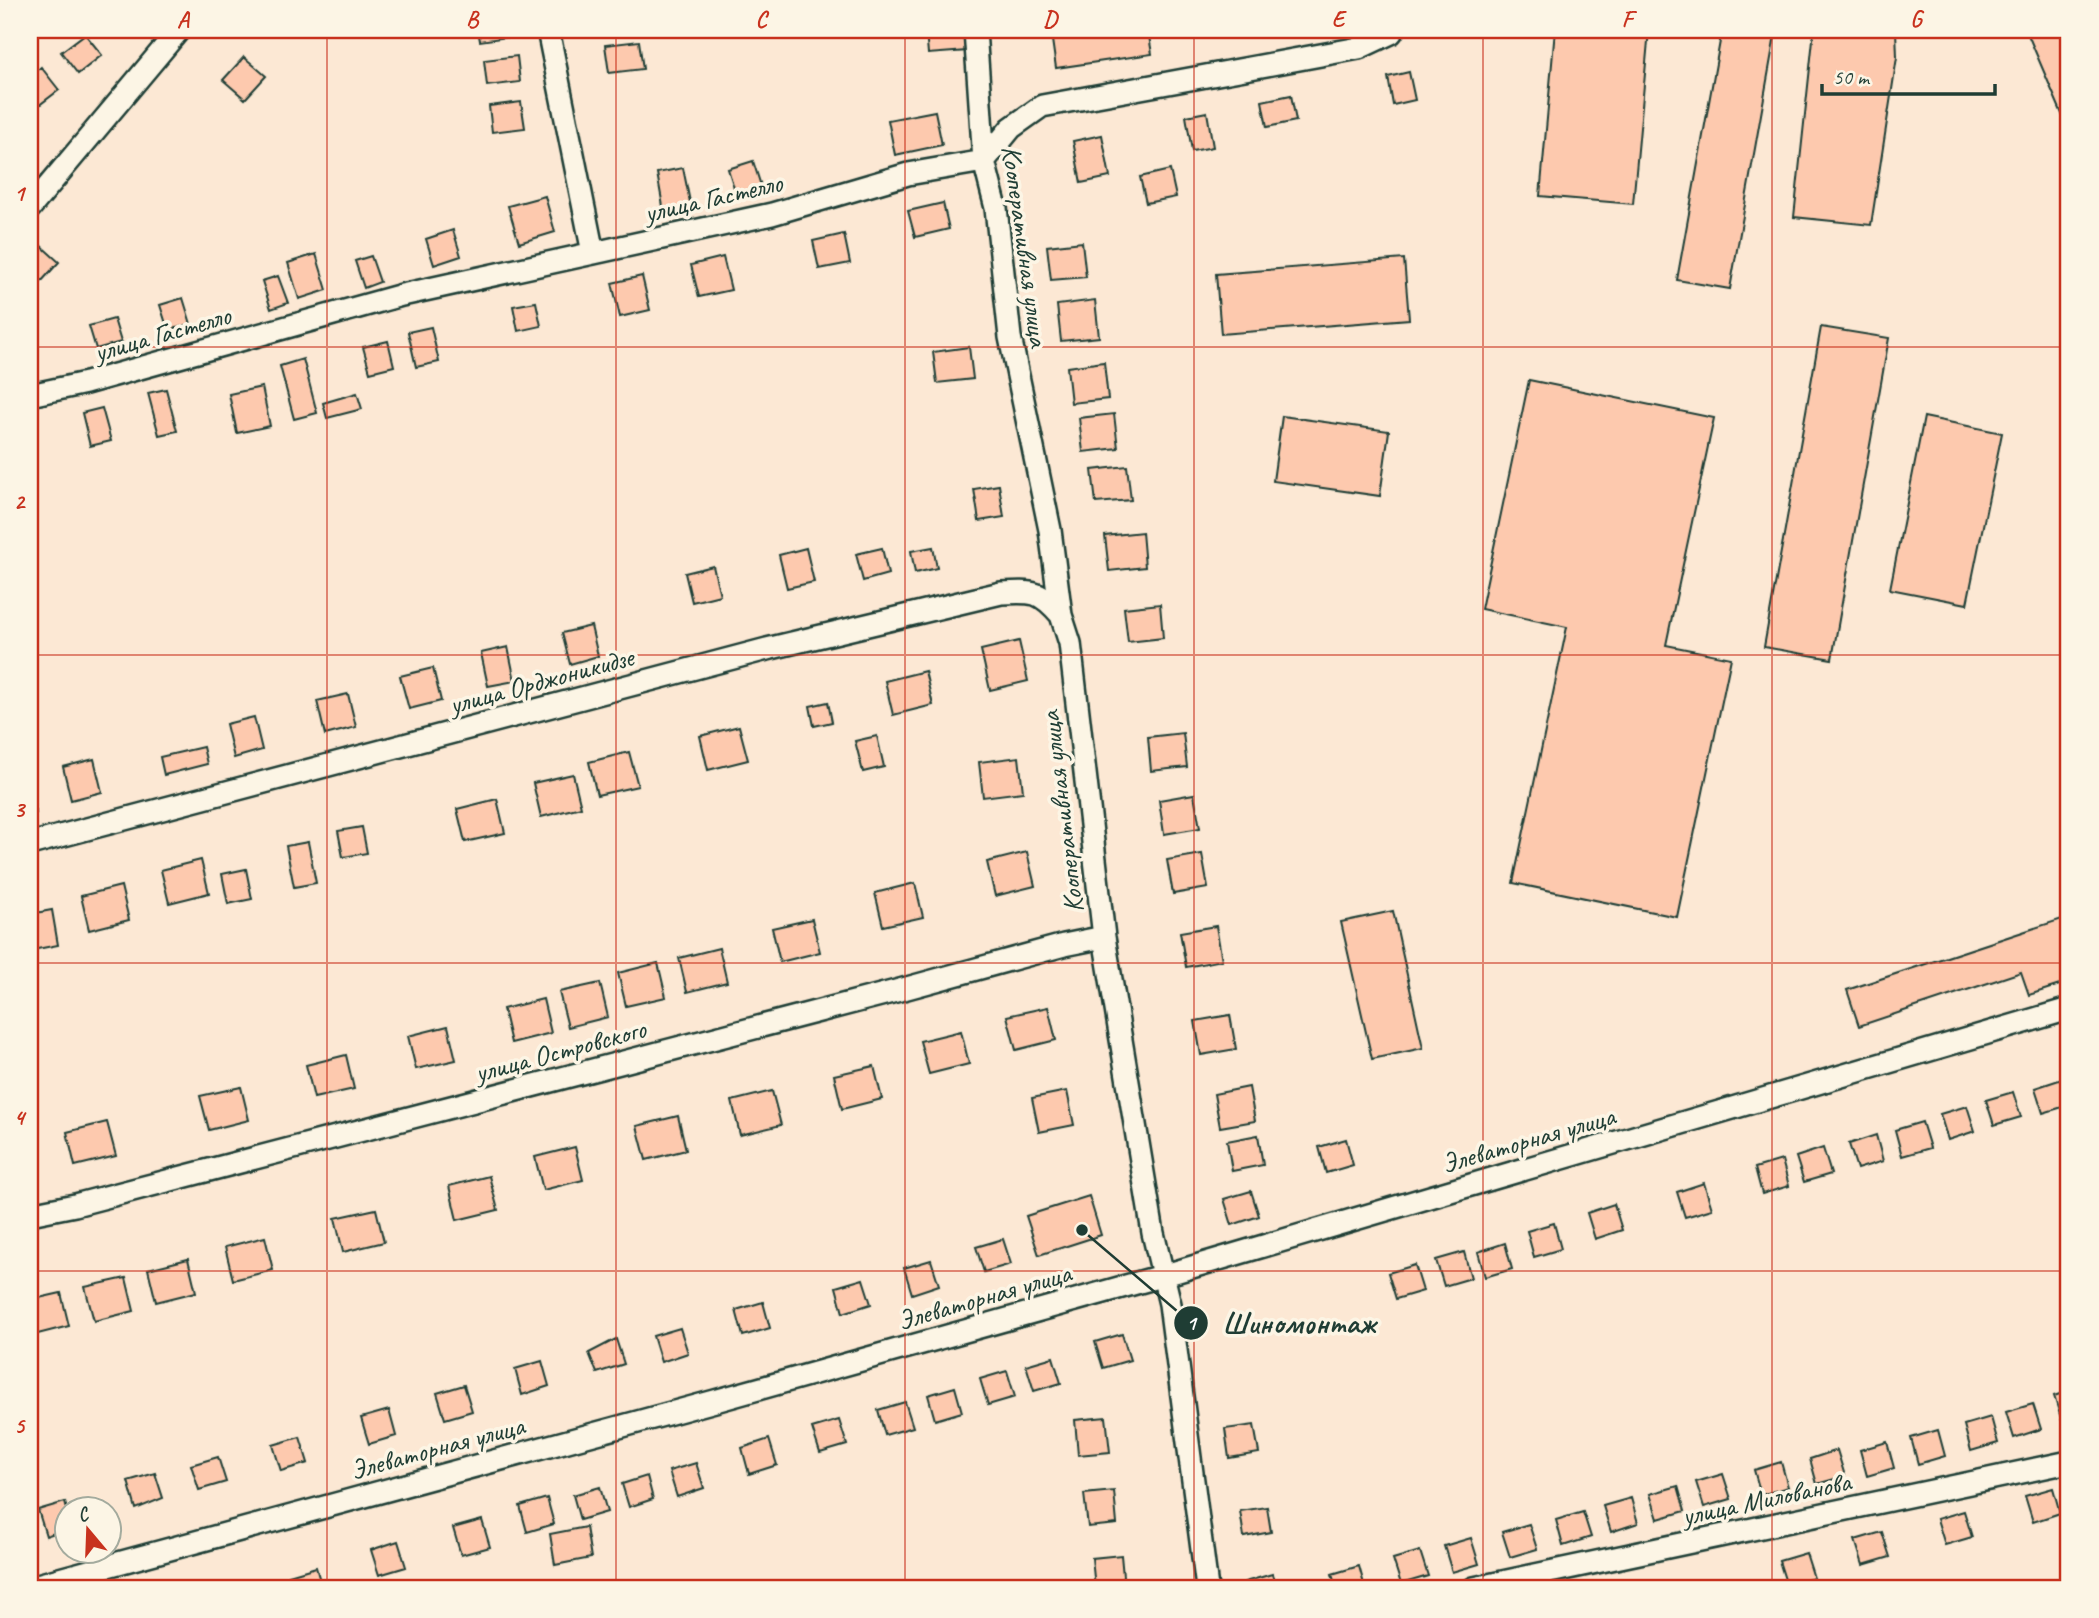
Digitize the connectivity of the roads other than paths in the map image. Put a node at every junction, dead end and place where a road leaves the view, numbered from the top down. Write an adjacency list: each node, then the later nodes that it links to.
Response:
1 (179, 30): 6 (street)
2 (548, 30): 7 (street)
3 (975, 30): 5 (street, Кооперативная улица)
4 (1392, 32): 5 (street)
5 (984, 161): 7 (street, улица Гастелло); 9 (street, Кооперативная улица)
6 (30, 208)
7 (593, 253): 8 (street, улица Гастелло)
8 (30, 395)
9 (1061, 615): 10 (street, улица Орджоникидзе); 11 (street, Кооперативная улица)
10 (30, 844)
11 (1104, 937): 13 (street, улица Островского); 14 (street, Кооперативная улица)
12 (2069, 1009): 14 (street, Элеваторная улица)
13 (30, 1214)
14 (1165, 1275): 16 (street, Элеваторная улица); 17 (street, Кооперативная улица)
15 (2069, 1462): 18 (street, улица Милованова)
16 (30, 1587)
17 (1207, 1588)
18 (1474, 1588)

